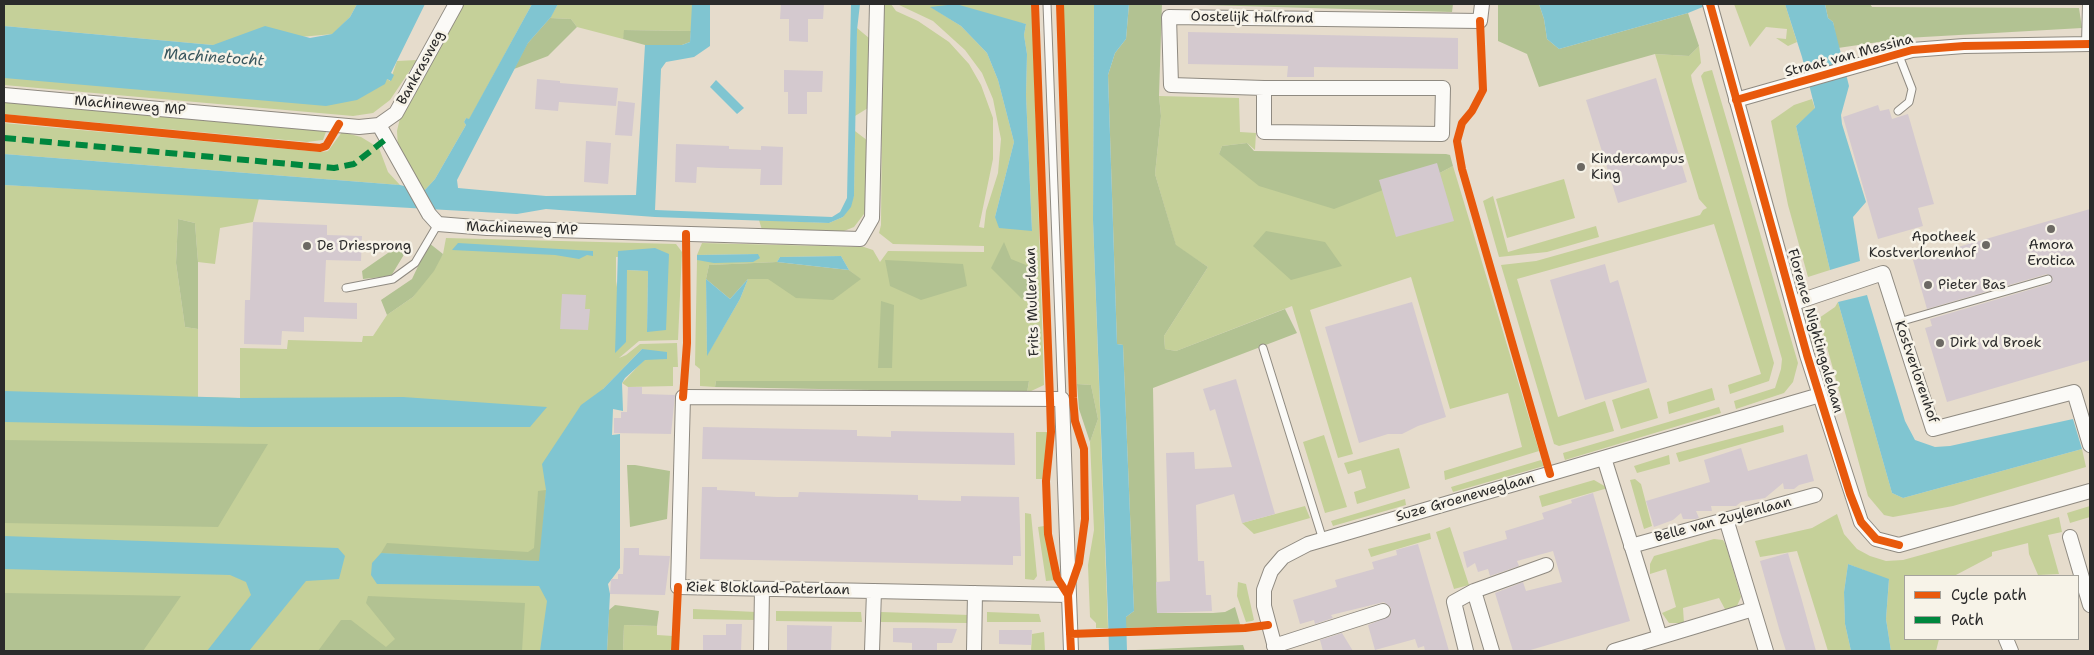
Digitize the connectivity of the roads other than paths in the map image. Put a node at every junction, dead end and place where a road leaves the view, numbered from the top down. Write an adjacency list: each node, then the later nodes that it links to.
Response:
1 (456, 4): 13 (street, Bankrasweg)
2 (877, 4): 14 (street, Machineweg MP)
3 (1047, 4): 21 (lane, Frits Mullerlaan)
4 (1482, 4): 9 (street, Oostelijk Halfrond)
5 (2090, 4): 7 (street, Straat van Messina)
6 (1711, 7): 11 (street)
7 (2090, 44): 8 (street, Straat van Messina)
8 (1898, 54): 11 (street, Straat van Messina); 12 (lane)
9 (1264, 88): 9 (street, Oostelijk Halfrond)
10 (4, 95): 13 (street, Machineweg MP)
11 (1736, 100): 17 (street, Florence Nightingalelaan)
12 (1898, 111)
13 (379, 125): 14 (street)
14 (433, 219): 16 (lane)
15 (2048, 279): 18 (lane)
16 (346, 288)
17 (1794, 303): 18 (street, Kostverlorenhof); 20 (street, Florence Nightingalelaan)
18 (1899, 322): 22 (street, Kostverlorenhof)
19 (1263, 348): 28 (lane)
20 (1820, 395): 23 (street, Suze Groeneweglaan); 24 (street, Florence Nightingalelaan)
21 (1062, 399): 31 (street, Riek Blokland-Paterlaan); 35 (street, Frits Mullerlaan)
22 (2090, 445)
23 (1604, 458): 28 (street, Suze Groeneweglaan); 29 (street)
24 (2090, 491)
25 (1815, 495): 26 (street, Belle van Zuylenlaan)
26 (1726, 519): 29 (street, Belle van Zuylenlaan); 37 (street)
27 (2070, 538): 36 (street)
28 (1323, 540): 40 (street, Suze Groeneweglaan)
29 (1631, 546): 39 (street)
30 (1546, 565): 33 (street)
31 (762, 589): 32 (street, Riek Blokland-Paterlaan); 41 (street)
32 (874, 591): 34 (street, Riek Blokland-Paterlaan); 42 (street)
33 (1474, 591): 45 (street); 46 (street)
34 (975, 593): 35 (street, Riek Blokland-Paterlaan); 43 (street)
35 (1068, 595): 44 (street, Frits Mullerlaan)
36 (2090, 605)
37 (1753, 609): 39 (street); 48 (street)
38 (1383, 611): 40 (street)
39 (1660, 637): 47 (street)
40 (1274, 645)
41 (761, 651)
42 (872, 651)
43 (974, 651)
44 (1071, 651)
45 (1466, 651)
46 (1492, 651)
47 (1614, 651)
48 (1766, 651)

